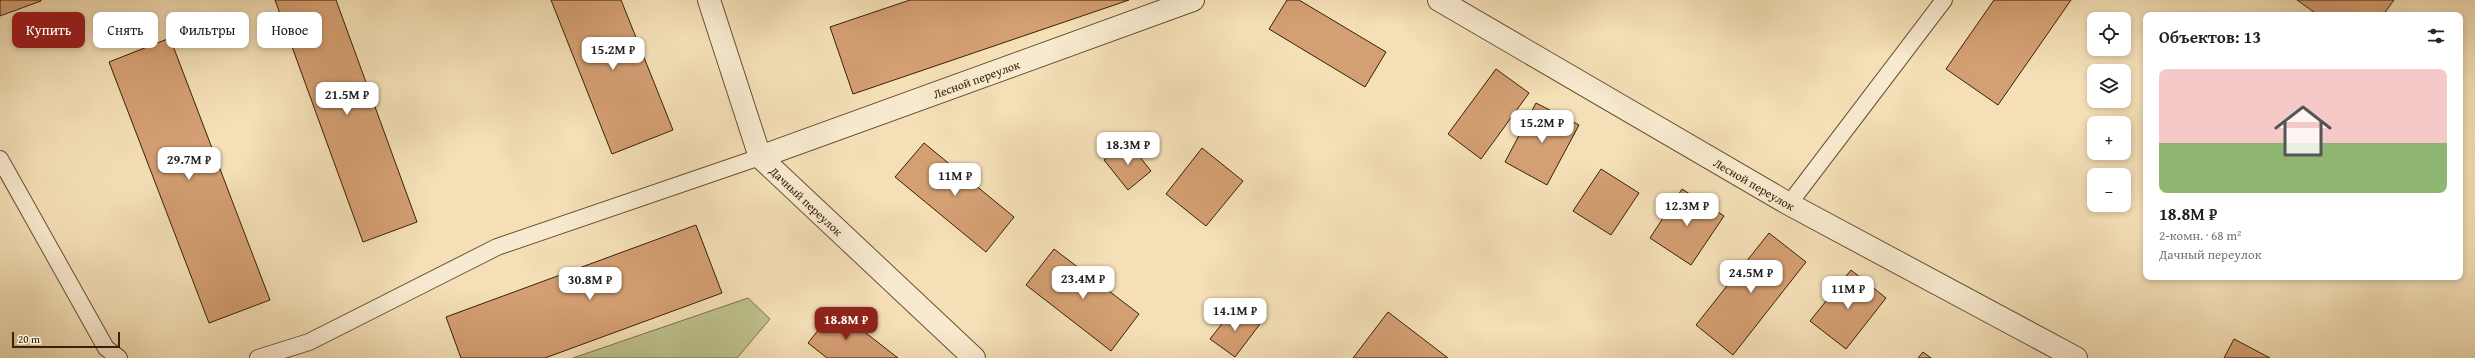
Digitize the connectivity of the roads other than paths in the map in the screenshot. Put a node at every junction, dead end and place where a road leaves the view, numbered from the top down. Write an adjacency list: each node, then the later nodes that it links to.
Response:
1 (709, 0): 5 (street, Дачный переулок)
2 (1193, 0): 5 (street, Лесной переулок)
3 (1439, 0): 7 (street, Лесной переулок)
4 (1944, 0): 7 (lane)
5 (760, 157): 9 (lane); 10 (street, Дачный переулок)
6 (0, 159): 8 (lane)
7 (1789, 204): 11 (street, Лесной переулок)
8 (119, 358)
9 (258, 358)
10 (974, 358)
11 (2076, 358)

